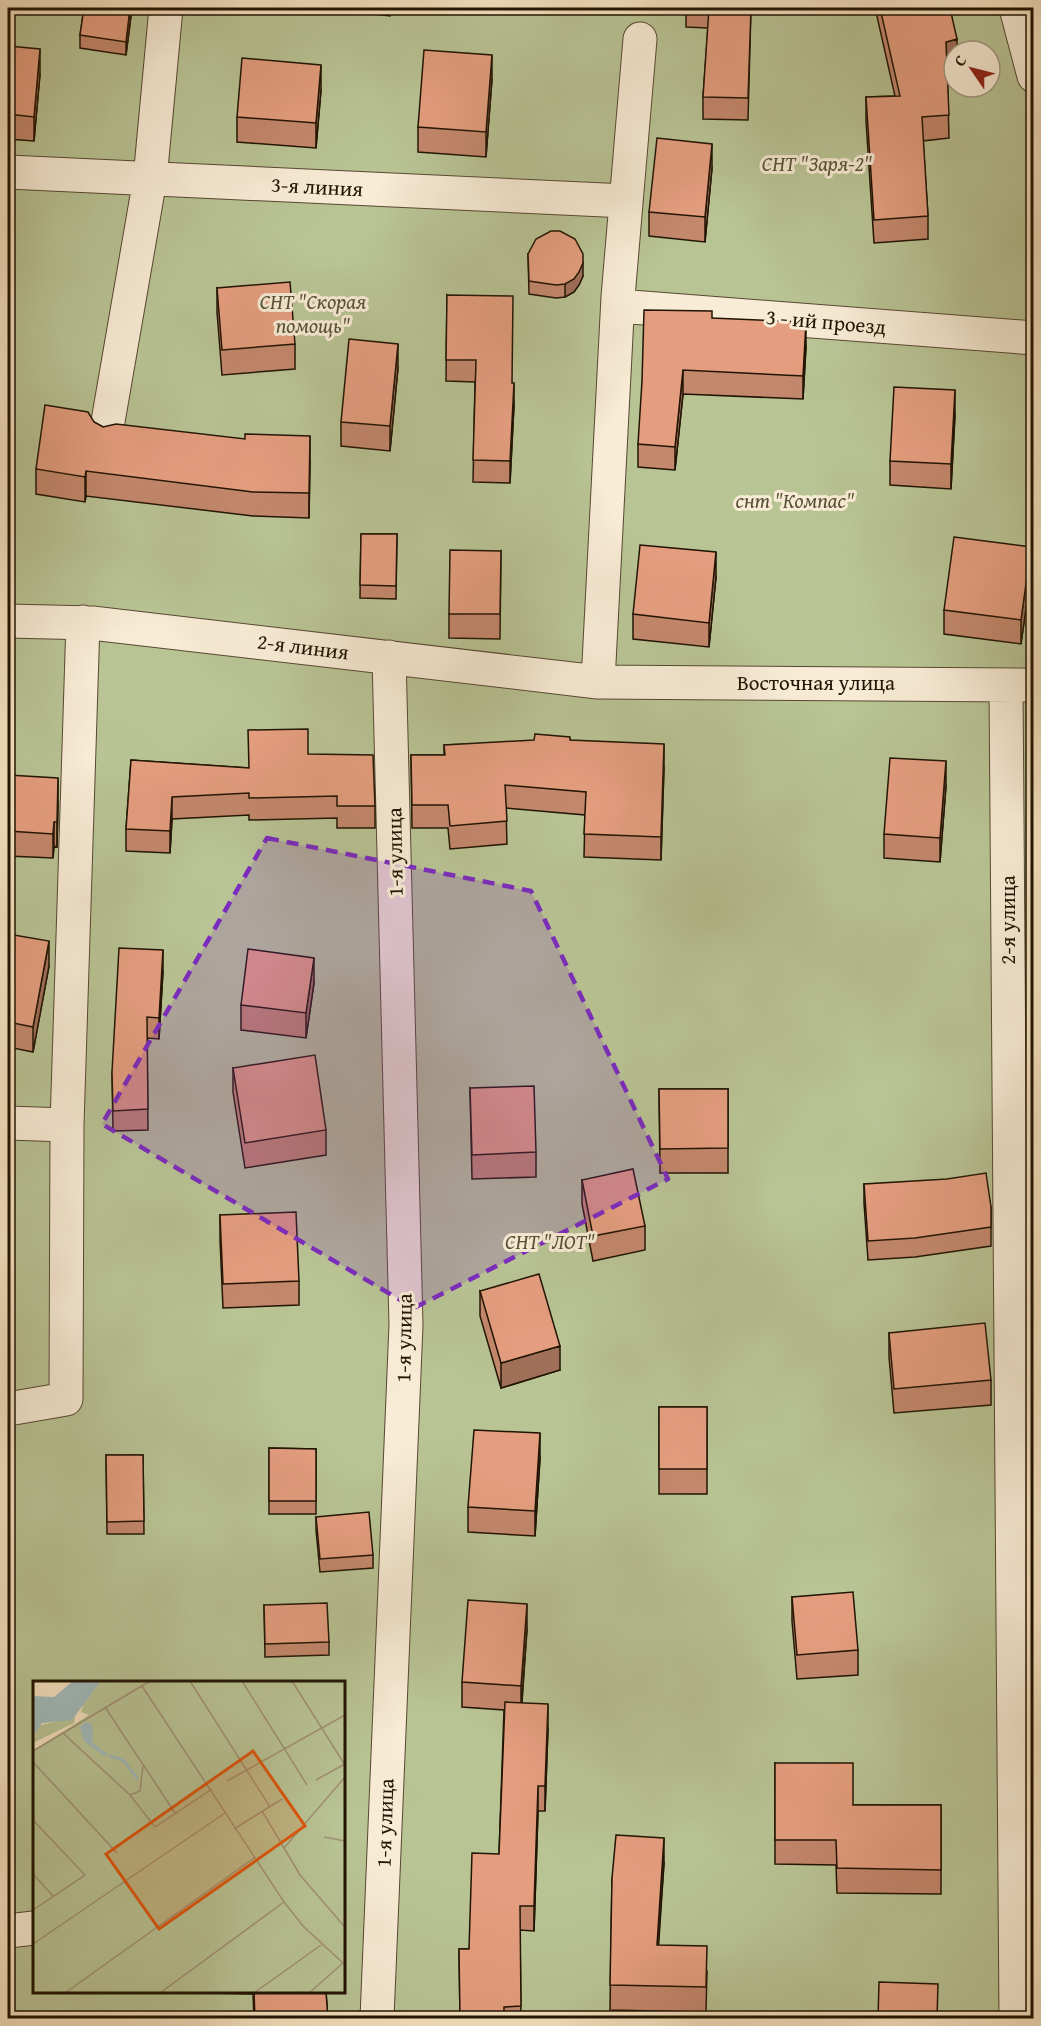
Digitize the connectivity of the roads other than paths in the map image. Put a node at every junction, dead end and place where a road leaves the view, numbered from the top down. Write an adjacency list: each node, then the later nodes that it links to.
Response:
1 (166, 8): 6 (street)
2 (1016, 8): 4 (street)
3 (640, 39): 7 (street)
4 (1034, 76)
5 (8, 172): 6 (street, 3-я линия)
6 (150, 179): 7 (street, 3-я линия); 10 (street)
7 (626, 201): 8 (street)
8 (618, 306): 9 (street, 3 - ий проезд); 14 (street)
9 (1034, 338)
10 (106, 433)
11 (8, 621): 12 (street, 2-я линия)
12 (83, 622): 13 (street, 2-я линия); 17 (street)
13 (389, 657): 14 (street, 2-я линия); 21 (street, 1-я улица)
14 (598, 682): 15 (street, Восточная улица)
15 (1020, 685): 22 (street, 2-я улица)
16 (8, 1123): 17 (street)
17 (67, 1125): 18 (street)
18 (8, 1409)
19 (33, 1928): 20 (street)
20 (8, 1931)
21 (377, 2019)
22 (1016, 2019)

